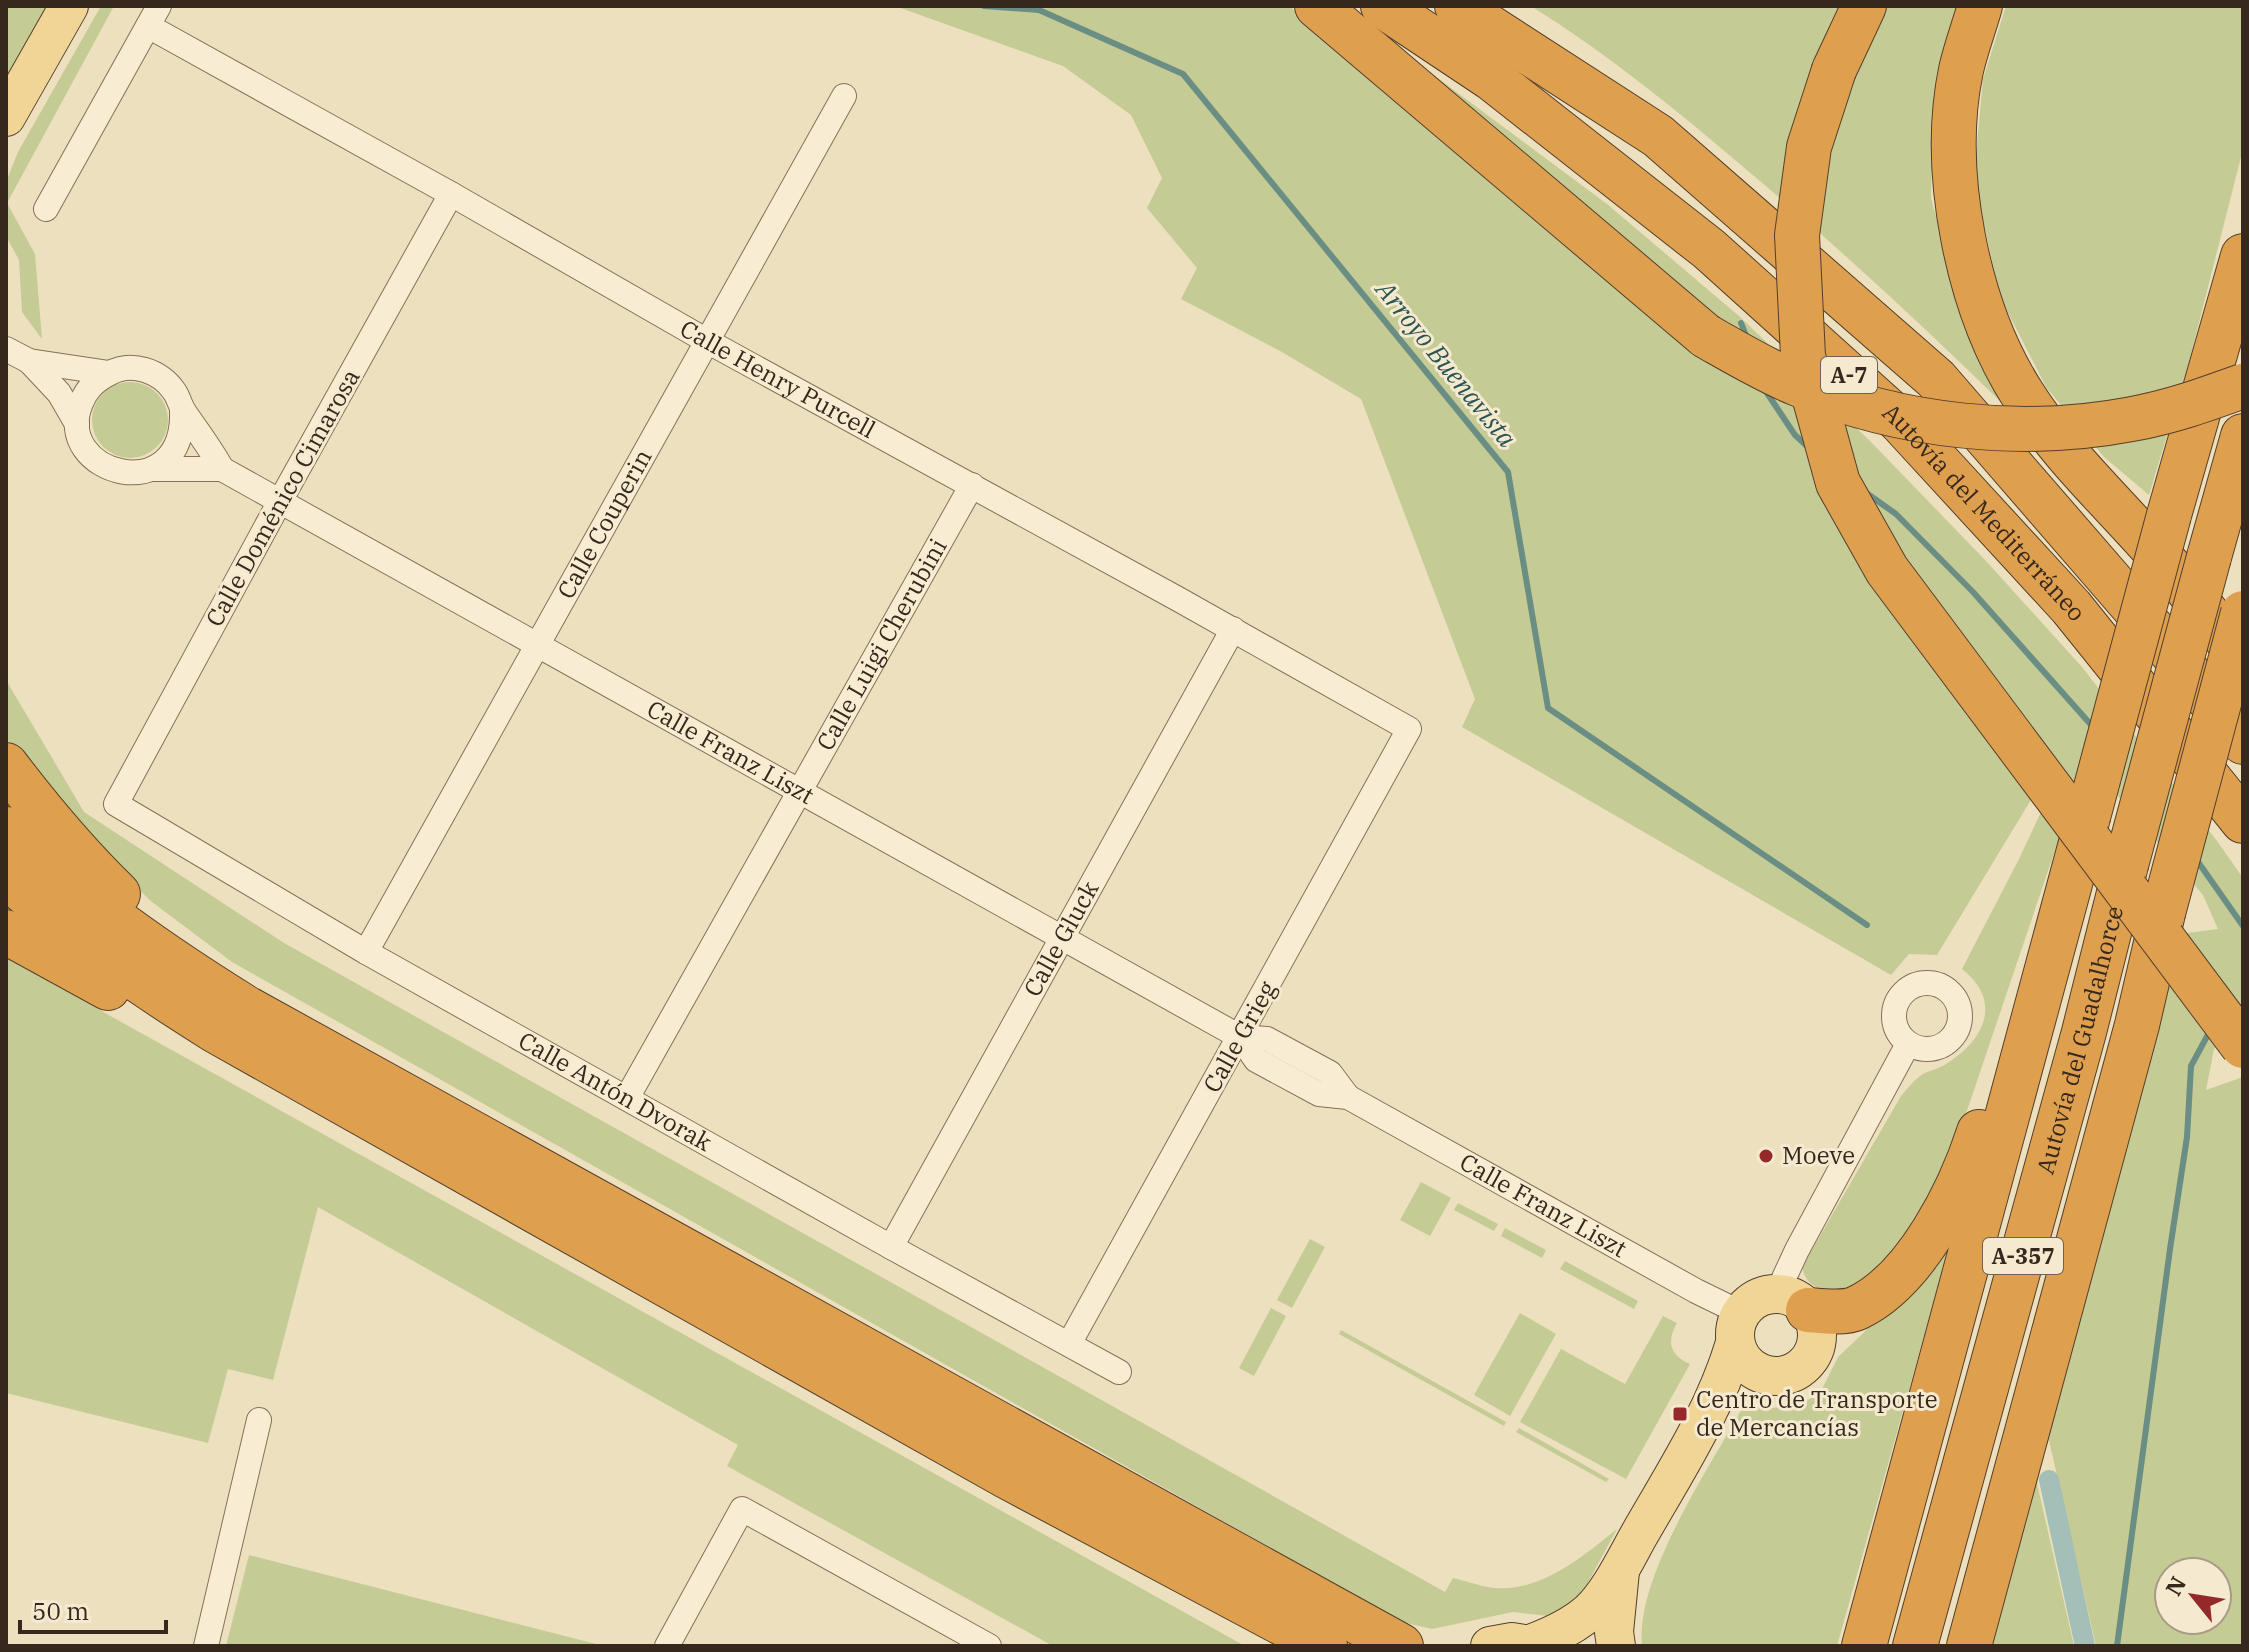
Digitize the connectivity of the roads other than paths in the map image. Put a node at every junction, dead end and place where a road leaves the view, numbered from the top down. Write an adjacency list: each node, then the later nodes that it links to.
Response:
1 (69, 6): 9 (main road)
2 (1317, 6): 17 (highway, bridge)
3 (1383, 6): 34 (highway, Autovía del Mediterráneo / A-7)
4 (1457, 6): 30 (highway, Autovía del Mediterráneo / A-7)
5 (1864, 6): 44 (highway, bridge)
6 (1980, 6): 28 (highway)
7 (153, 16): 10 (street, Calle Henry Purcell); 11 (street)
8 (844, 96): 13 (street, Calle Couperin)
9 (6, 117)
10 (451, 194): 13 (street, Calle Henry Purcell); 24 (street, Calle Doménico Cimarosa)
11 (46, 209)
12 (2243, 256): 38 (highway, bridge)
13 (707, 341): 23 (street, Calle Henry Purcell); 27 (street, Calle Couperin)
14 (6, 349): 15 (street, Calle Franz Liszt)
15 (29, 361): 16 (street, Calle Franz Liszt); 19 (street, Calle Franz Liszt)
16 (109, 373): 18 (street, Calle Franz Liszt); 19 (street)
17 (2243, 386)
18 (182, 410): 21 (street); 22 (street, Calle Franz Liszt)
19 (77, 424): 21 (street, Calle Franz Liszt)
20 (2243, 436): 68 (highway, Autovía del Guadalhorce / A-357, bridge)
21 (154, 469): 22 (street, Calle Franz Liszt)
22 (222, 469): 24 (street, Calle Franz Liszt)
23 (972, 485): 26 (street, Calle Henry Purcell); 32 (street, Calle Luigi Cherubini)
24 (279, 503): 27 (street, Calle Franz Liszt); 33 (street, Calle Doménico Cimarosa)
25 (2243, 613): 69 (highway, Autovía del Guadalhorce / A-357, bridge)
26 (1233, 629): 29 (street, Calle Henry Purcell); 39 (street, Calle Gluck)
27 (536, 646): 32 (street, Calle Franz Liszt); 40 (street, Calle Couperin)
28 (2243, 660)
29 (1409, 729): 42 (street, Calle Grieg)
30 (2243, 742)
31 (6, 765): 41 (highway)
32 (799, 792): 39 (street, Calle Franz Liszt); 46 (street, Calle Luigi Cherubini)
33 (116, 804): 40 (street, Calle Antón Dvorak)
34 (2243, 821)
35 (6, 829): 41 (highway)
36 (6, 875): 45 (highway)
37 (6, 932): 45 (highway)
38 (2058, 934): 48 (highway); 67 (highway)
39 (1061, 938): 42 (street, Calle Franz Liszt); 47 (street, Calle Gluck)
40 (366, 952): 46 (street, Calle Antón Dvorak)
41 (248, 1009): 63 (highway)
42 (1240, 1037): 49 (street, Calle Franz Liszt); 50 (street, Calle Grieg)
43 (1908, 1044): 48 (street)
44 (2243, 1046)
45 (283, 1069): 55 (highway)
46 (627, 1098): 47 (street, Calle Antón Dvorak)
47 (891, 1247): 50 (street, Calle Antón Dvorak)
48 (1797, 1303): 49 (main road); 52 (main road)
49 (1738, 1328): 52 (main road); 53 (main road)
50 (1069, 1344): 51 (street, Calle Antón Dvorak)
51 (1119, 1372)
52 (1769, 1376): 53 (main road)
53 (1709, 1412): 56 (main road)
54 (259, 1420): 58 (street)
55 (1166, 1563): 61 (highway); 62 (highway)
56 (1620, 1568): 57 (main road); 65 (main road); 66 (main road)
57 (1534, 1645): 64 (main road)
58 (206, 1646)
59 (667, 1646): 60 (street)
60 (989, 1646)
61 (1292, 1646)
62 (1325, 1646)
63 (1401, 1646)
64 (1490, 1646)
65 (1593, 1646)
66 (1616, 1646)
67 (1864, 1646)
68 (1915, 1646)
69 (1969, 1646)

